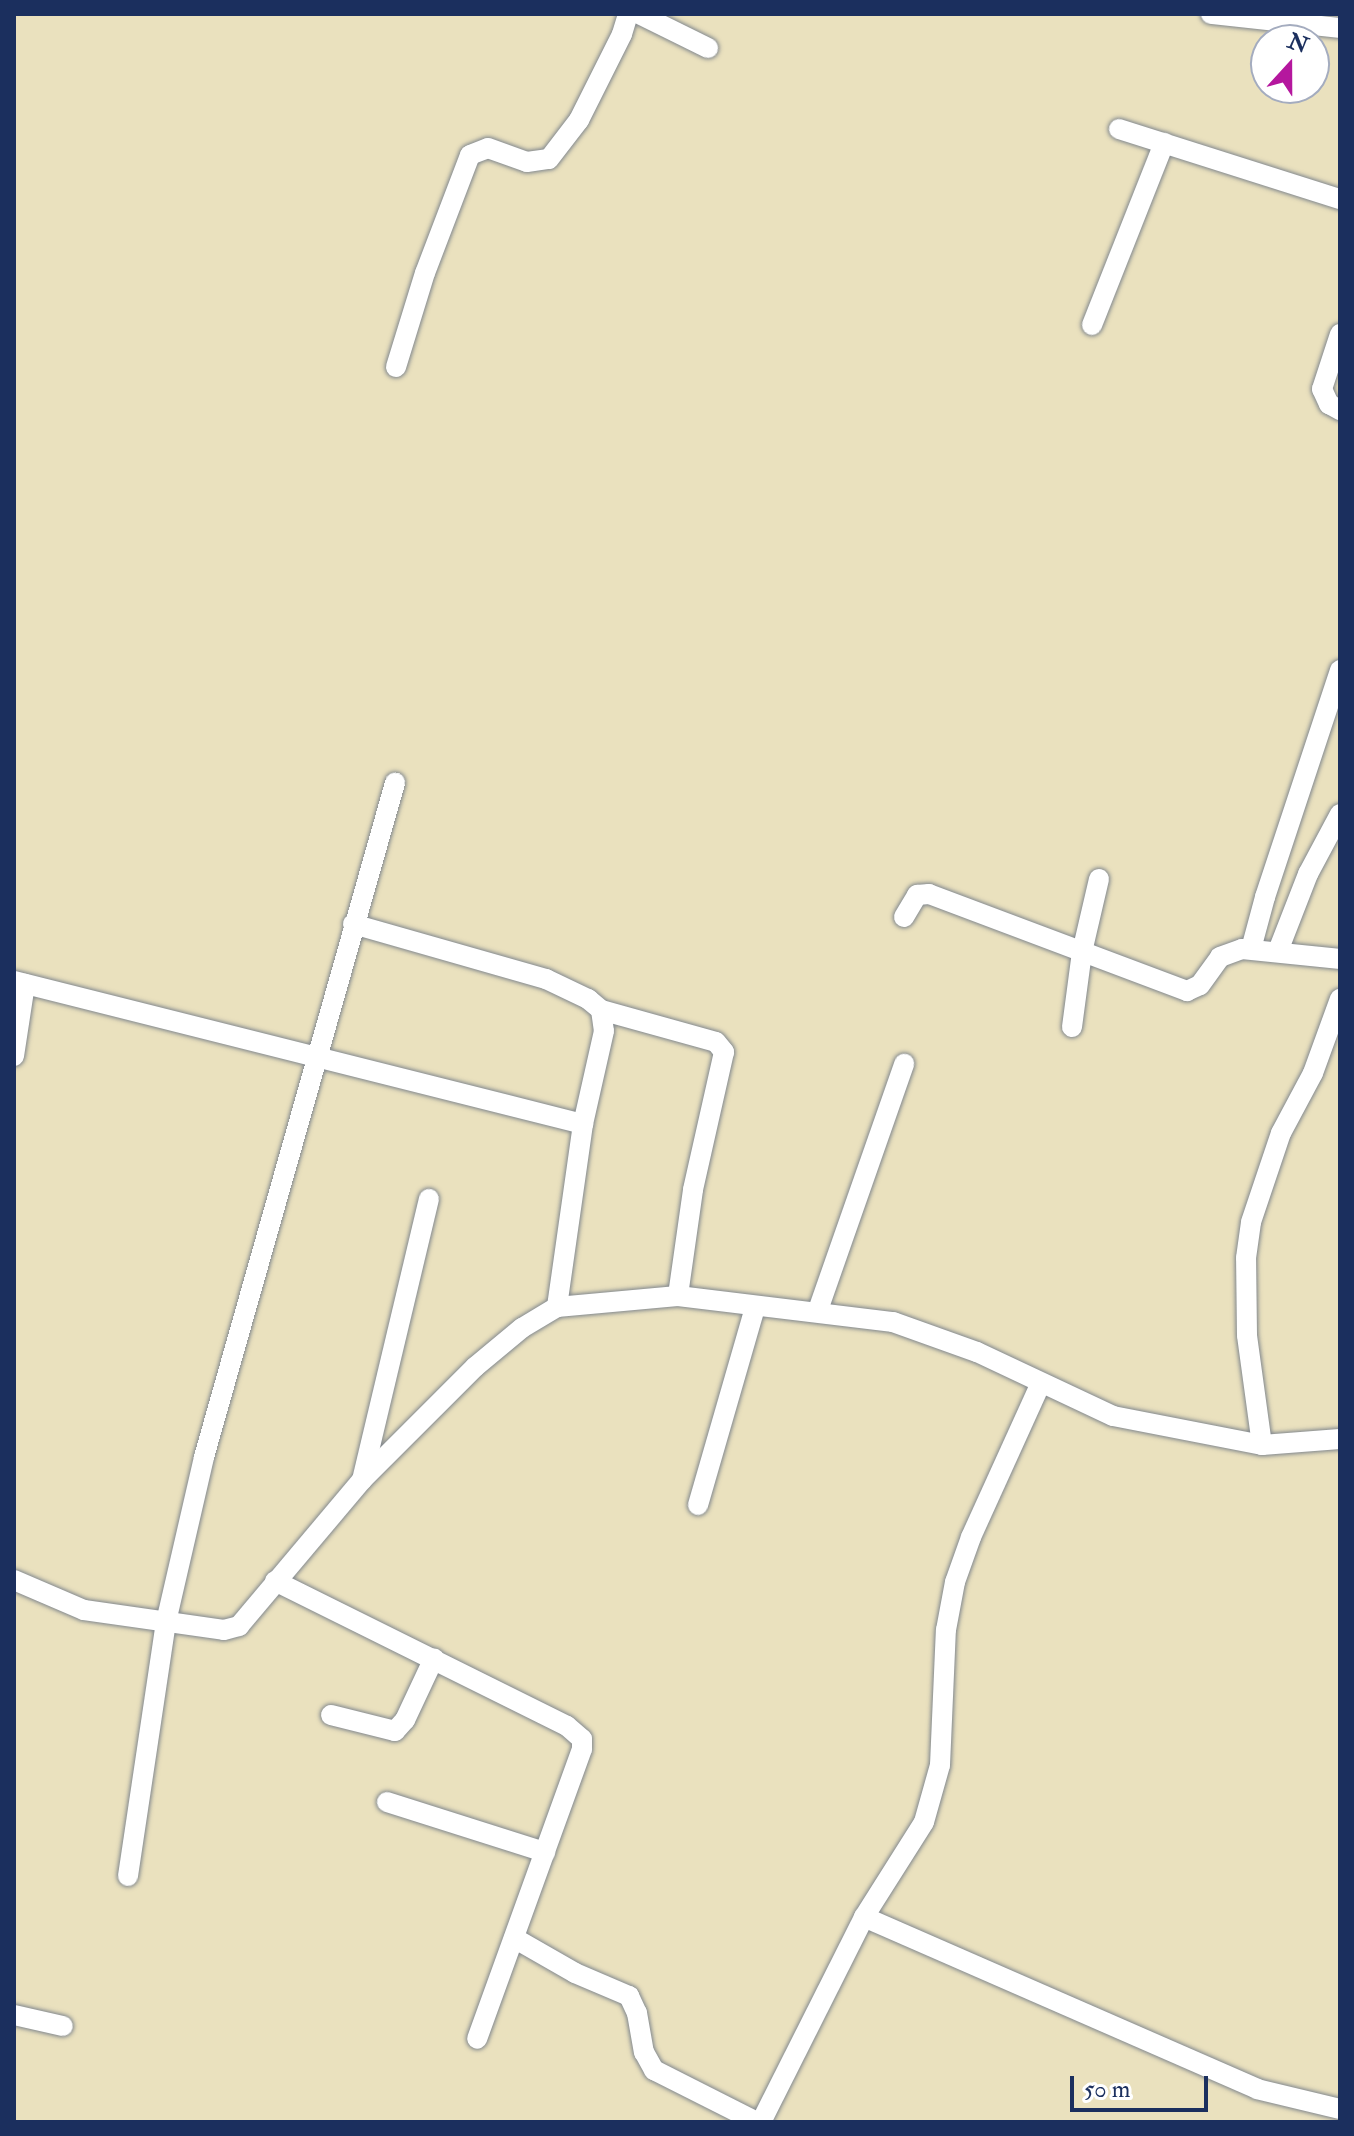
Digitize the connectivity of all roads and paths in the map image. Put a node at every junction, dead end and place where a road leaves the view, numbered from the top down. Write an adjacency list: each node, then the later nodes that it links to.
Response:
1 (628, 14): 12 (street)
2 (639, 14): 4 (street)
3 (1211, 14): 5 (street)
4 (684, 23): 6 (street)
5 (1340, 28)
6 (708, 48)
7 (1119, 129): 8 (street)
8 (1164, 143): 9 (street); 10 (street)
9 (1340, 199)
10 (1092, 325)
11 (1340, 334): 13 (street)
12 (396, 367)
13 (1340, 410)
14 (1340, 670): 20 (street)
15 (395, 783): 19 (street)
16 (1340, 814): 21 (street)
17 (1099, 879): 22 (street)
18 (904, 917): 22 (street)
19 (353, 924): 26 (street); 29 (street)
20 (1251, 949): 21 (street); 22 (street)
21 (1278, 951): 23 (street)
22 (1082, 952): 27 (street)
23 (1340, 959)
24 (20, 983): 28 (street); 29 (street)
25 (1340, 999): 39 (street)
26 (601, 1010): 31 (street); 33 (street)
27 (1072, 1027)
28 (14, 1056)
29 (318, 1058): 31 (street); 44 (street)
30 (904, 1064): 36 (street)
31 (583, 1124): 34 (street)
32 (429, 1199): 40 (street)
33 (678, 1296): 34 (street); 35 (street)
34 (557, 1307): 40 (street)
35 (755, 1307): 36 (street); 41 (street)
36 (818, 1310): 37 (street)
37 (1040, 1385): 39 (street); 50 (street)
38 (1340, 1439): 39 (street)
39 (1262, 1445)
40 (362, 1480): 43 (street)
41 (698, 1505)
42 (14, 1580): 44 (street)
43 (275, 1581): 44 (street); 45 (street)
44 (166, 1622): 49 (street)
45 (434, 1658): 46 (street); 48 (street)
46 (331, 1715)
47 (387, 1802): 48 (street)
48 (545, 1852): 51 (street)
49 (128, 1876)
50 (864, 1917): 55 (street); 56 (street)
51 (514, 1938): 54 (street); 56 (street)
52 (14, 2015): 53 (street)
53 (63, 2026)
54 (477, 2039)
55 (1340, 2109)
56 (759, 2122)

